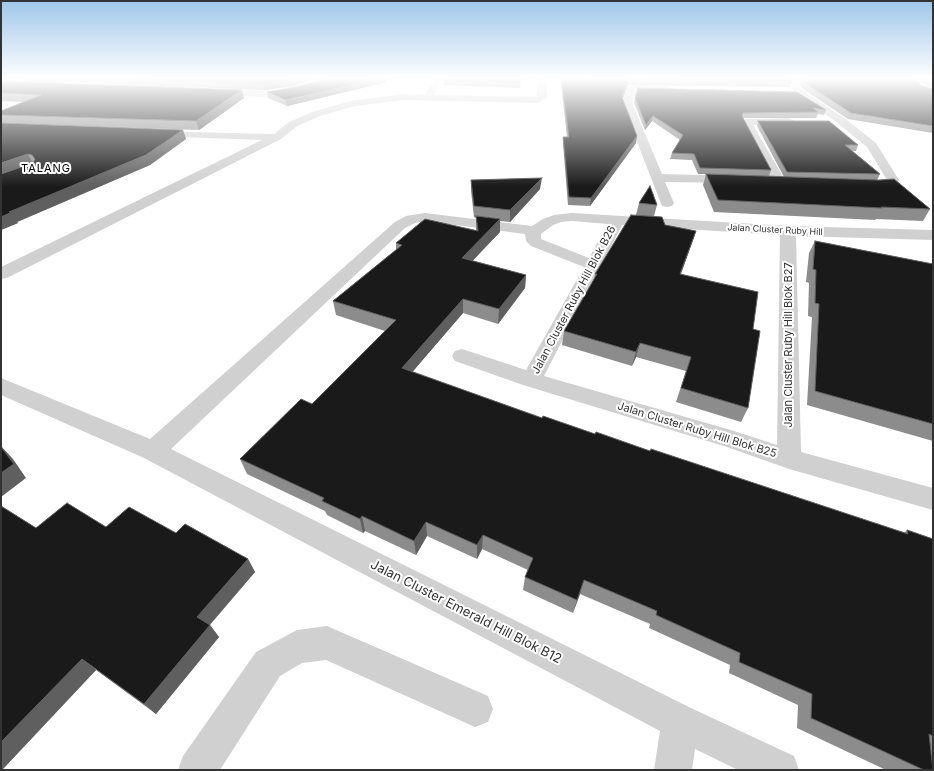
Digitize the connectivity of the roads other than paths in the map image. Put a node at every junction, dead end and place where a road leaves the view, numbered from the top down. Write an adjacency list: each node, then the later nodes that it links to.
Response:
1 (315, 115): 8 (street)
2 (632, 115): 9 (street)
3 (831, 115): 6 (street)
4 (803, 122): 12 (street)
5 (826, 122): 6 (street)
6 (842, 122): 14 (street)
7 (143, 132): 8 (street)
8 (277, 137): 21 (street)
9 (657, 178): 10 (street); 15 (street)
10 (748, 181)
11 (764, 181): 12 (street)
12 (779, 182): 13 (street)
13 (794, 182)
14 (853, 186)
15 (667, 204)
16 (617, 221): 17 (street, Jalan Cluster Ruby Hill); 18 (street, Jalan Cluster Ruby Hill); 20 (street, Jalan Cluster Ruby Hill Blok B26)
17 (535, 231): 20 (street); 25 (street)
18 (788, 231): 19 (street, Jalan Cluster Ruby Hill); 26 (street, Jalan Cluster Ruby Hill Blok B27)
19 (933, 235)
20 (593, 265): 23 (street, Jalan Cluster Ruby Hill Blok B26)
21 (1, 274)
22 (462, 356): 23 (street, Jalan Cluster Ruby Hill Blok B25)
23 (531, 380): 26 (street, Jalan Cluster Ruby Hill Blok B25)
24 (1, 386): 25 (street, Jalan Cluster Emerald Hill Blok B12)
25 (153, 451): 29 (street, Jalan Cluster Emerald Hill Blok B12)
26 (789, 459): 27 (street, Jalan Cluster Ruby Hill Blok B25)
27 (933, 499)
28 (475, 709): 30 (street)
29 (680, 722): 31 (street); 32 (street, Jalan Cluster Emerald Hill Blok B12)
30 (197, 770)
31 (673, 770)
32 (780, 770)

